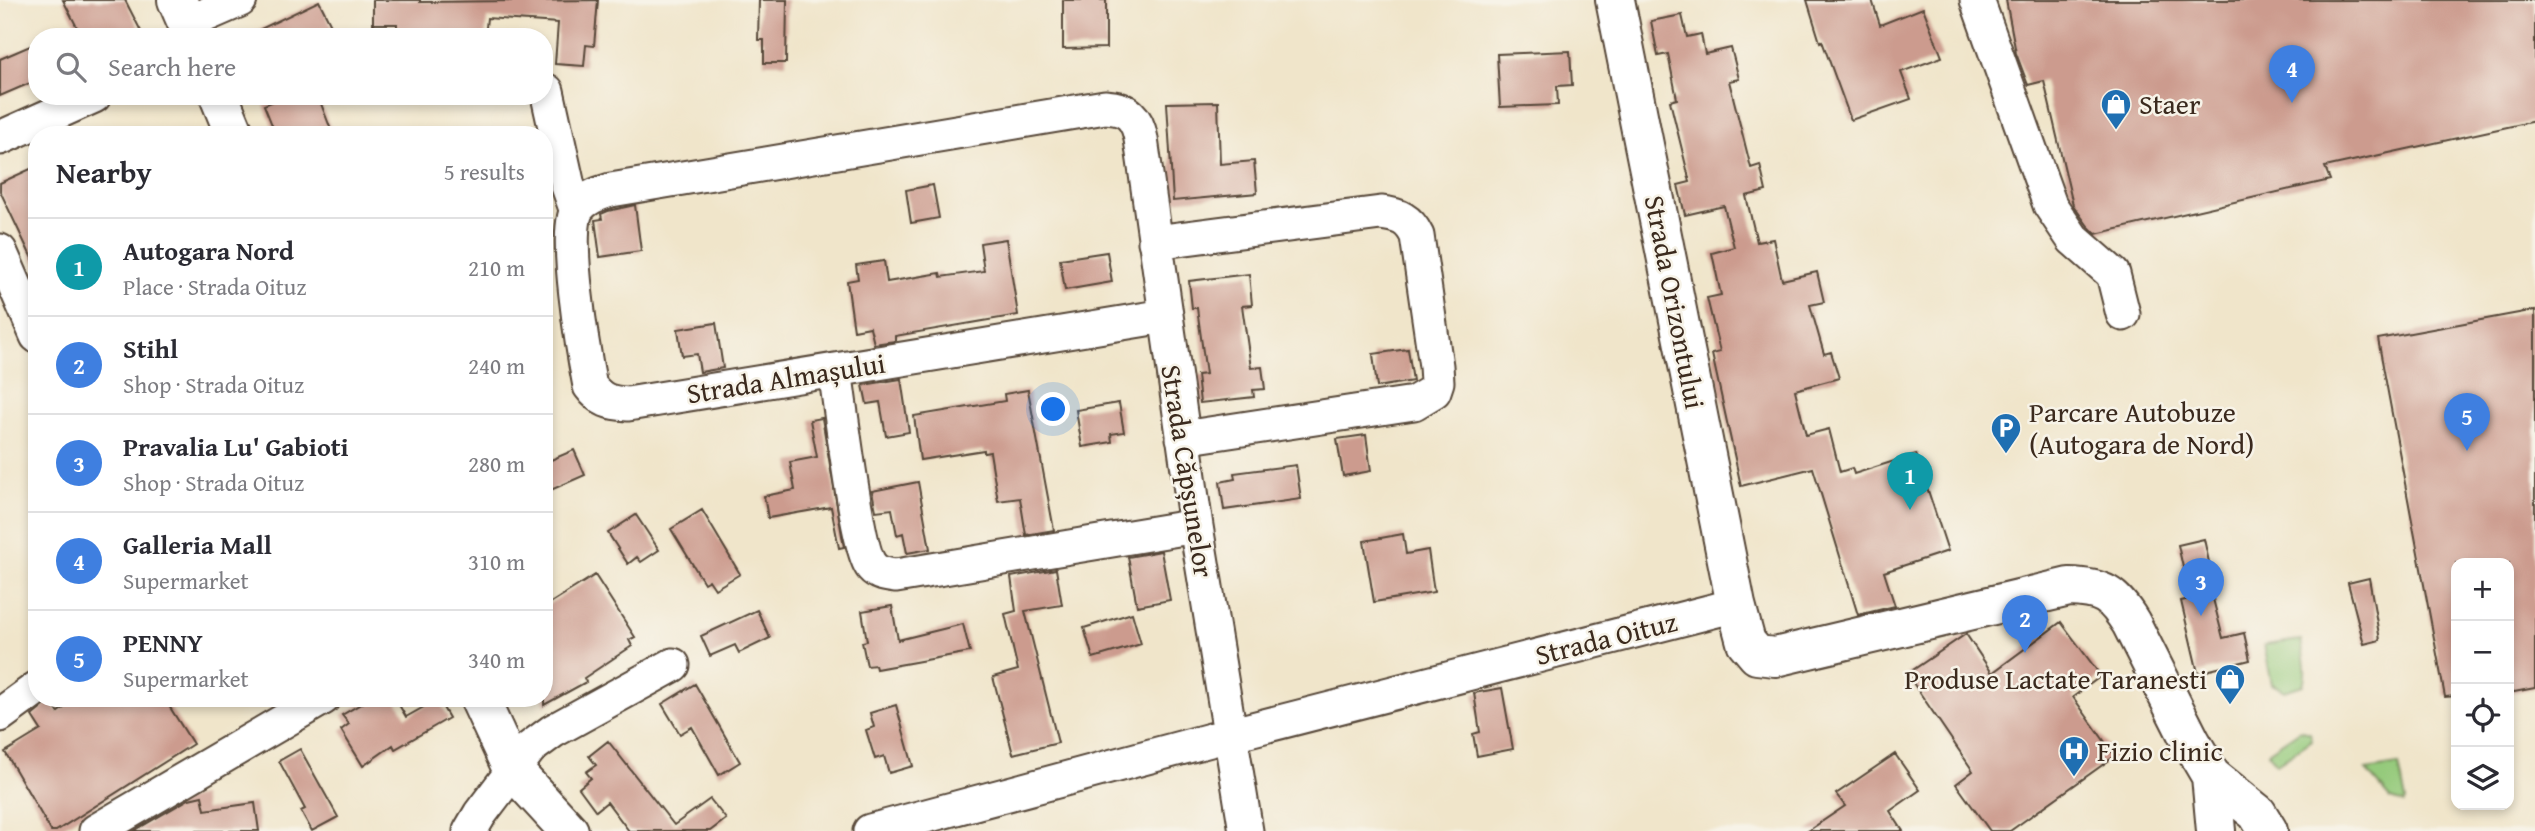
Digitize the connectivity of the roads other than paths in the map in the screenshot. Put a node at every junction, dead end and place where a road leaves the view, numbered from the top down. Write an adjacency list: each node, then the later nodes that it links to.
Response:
1 (240, 0): 4 (street)
2 (1615, 0): 19 (street, Strada Orizontului)
3 (1977, 0): 13 (street)
4 (186, 20)
5 (74, 105): 9 (street)
6 (223, 105): 8 (street)
7 (550, 105): 10 (street, Strada Almașului)
8 (231, 126)
9 (0, 138)
10 (576, 209): 11 (street, Strada Căpșunelor); 16 (street, Strada Almașului)
11 (1155, 242): 15 (street, Strada Căpșunelor); 17 (street)
12 (0, 251): 14 (street)
13 (2123, 314)
14 (28, 315)
15 (1166, 316): 16 (street, Strada Almașului); 17 (street, Strada Căpșunelor)
16 (835, 370): 18 (street)
17 (1183, 438): 18 (street, Strada Căpșunelor)
18 (1196, 526): 25 (street, Strada Căpșunelor)
19 (1736, 605): 25 (street, Strada Oituz); 27 (street)
20 (673, 665): 26 (street)
21 (28, 695): 24 (street)
22 (308, 707): 28 (street)
23 (484, 707): 26 (street)
24 (0, 715)
25 (1229, 735): 31 (street, Strada Oituz); 32 (street, Strada Căpșunelor)
26 (512, 769): 29 (street); 30 (street)
27 (2211, 776): 33 (street); 34 (street)
28 (96, 831)
29 (470, 831)
30 (569, 831)
31 (870, 831)
32 (1246, 831)
33 (2216, 831)
34 (2268, 831)

